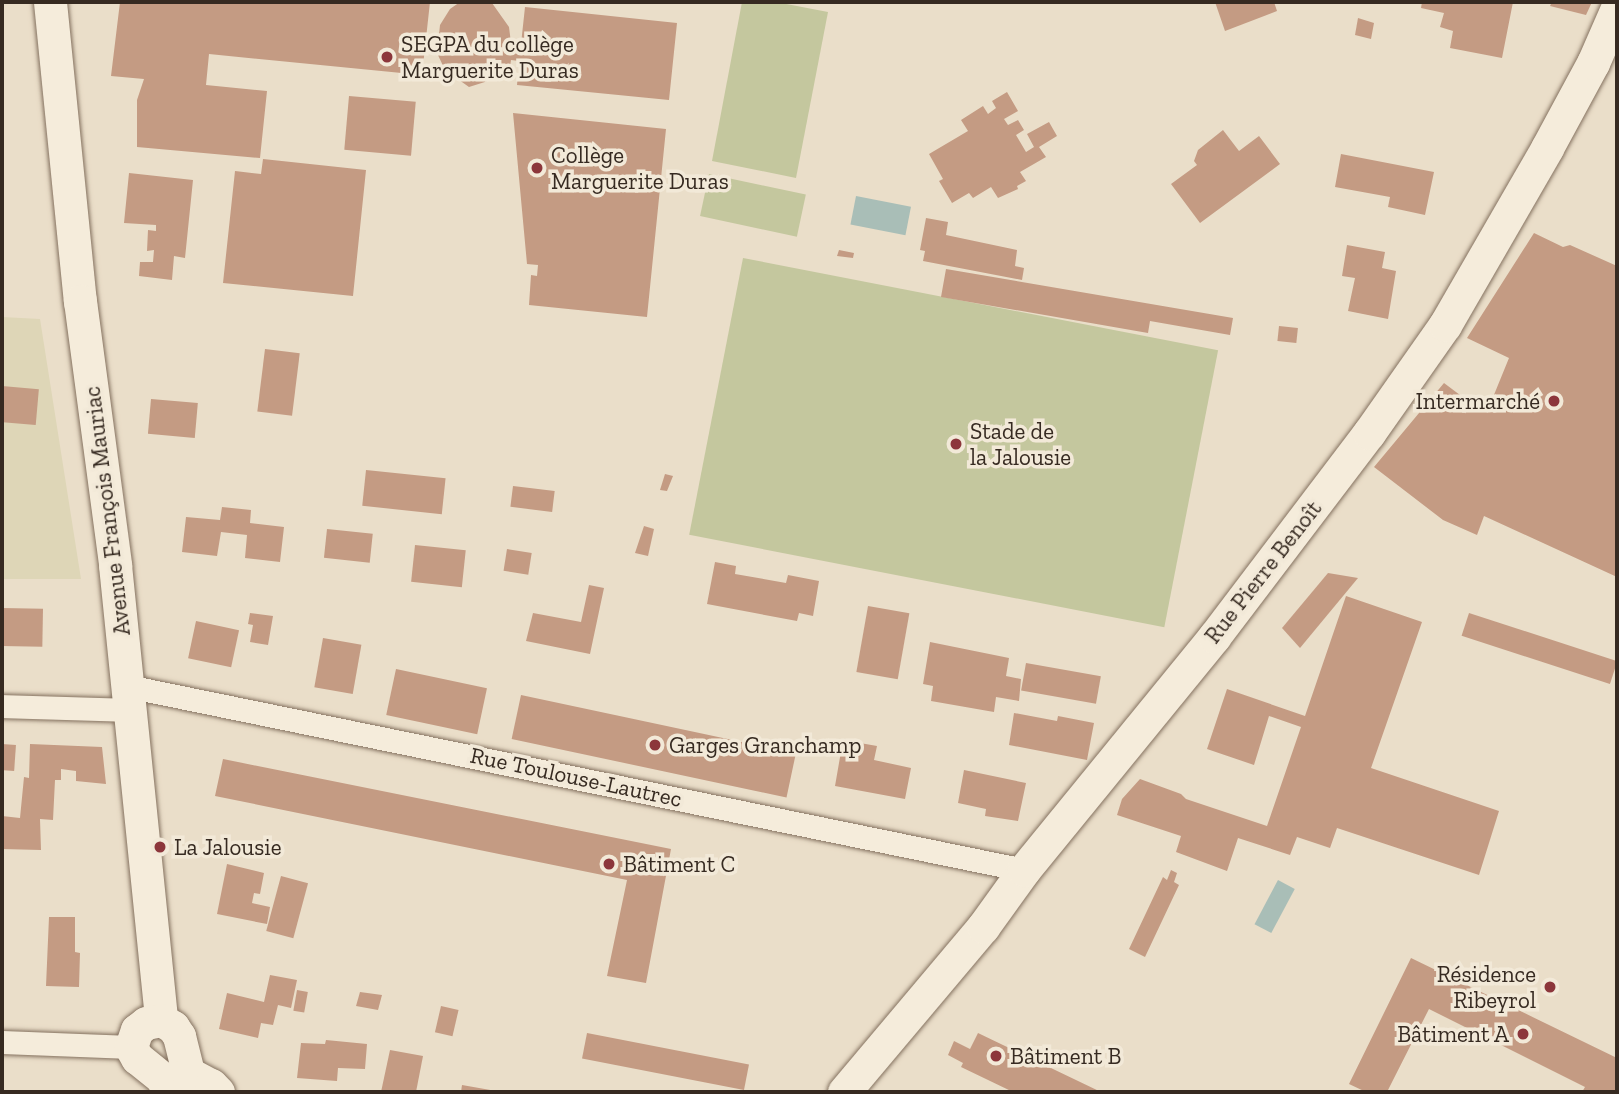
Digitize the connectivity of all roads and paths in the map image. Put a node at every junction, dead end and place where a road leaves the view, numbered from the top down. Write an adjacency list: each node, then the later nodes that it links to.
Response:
1 (50, 2): 3 (street, Avenue François Mauriac)
2 (1617, 8): 5 (street, Rue Pierre Benoît)
3 (128, 698): 4 (street, Rue Toulouse-Lautrec); 5 (street, Rue Toulouse-Lautrec); 6 (street, Avenue François Mauriac)
4 (2, 706)
5 (1024, 870): 11 (street, Rue Pierre Benoît)
6 (161, 1020): 8 (street); 10 (street)
7 (2, 1042): 8 (street)
8 (131, 1047): 9 (street)
9 (169, 1092)
10 (218, 1092)
11 (844, 1092)

